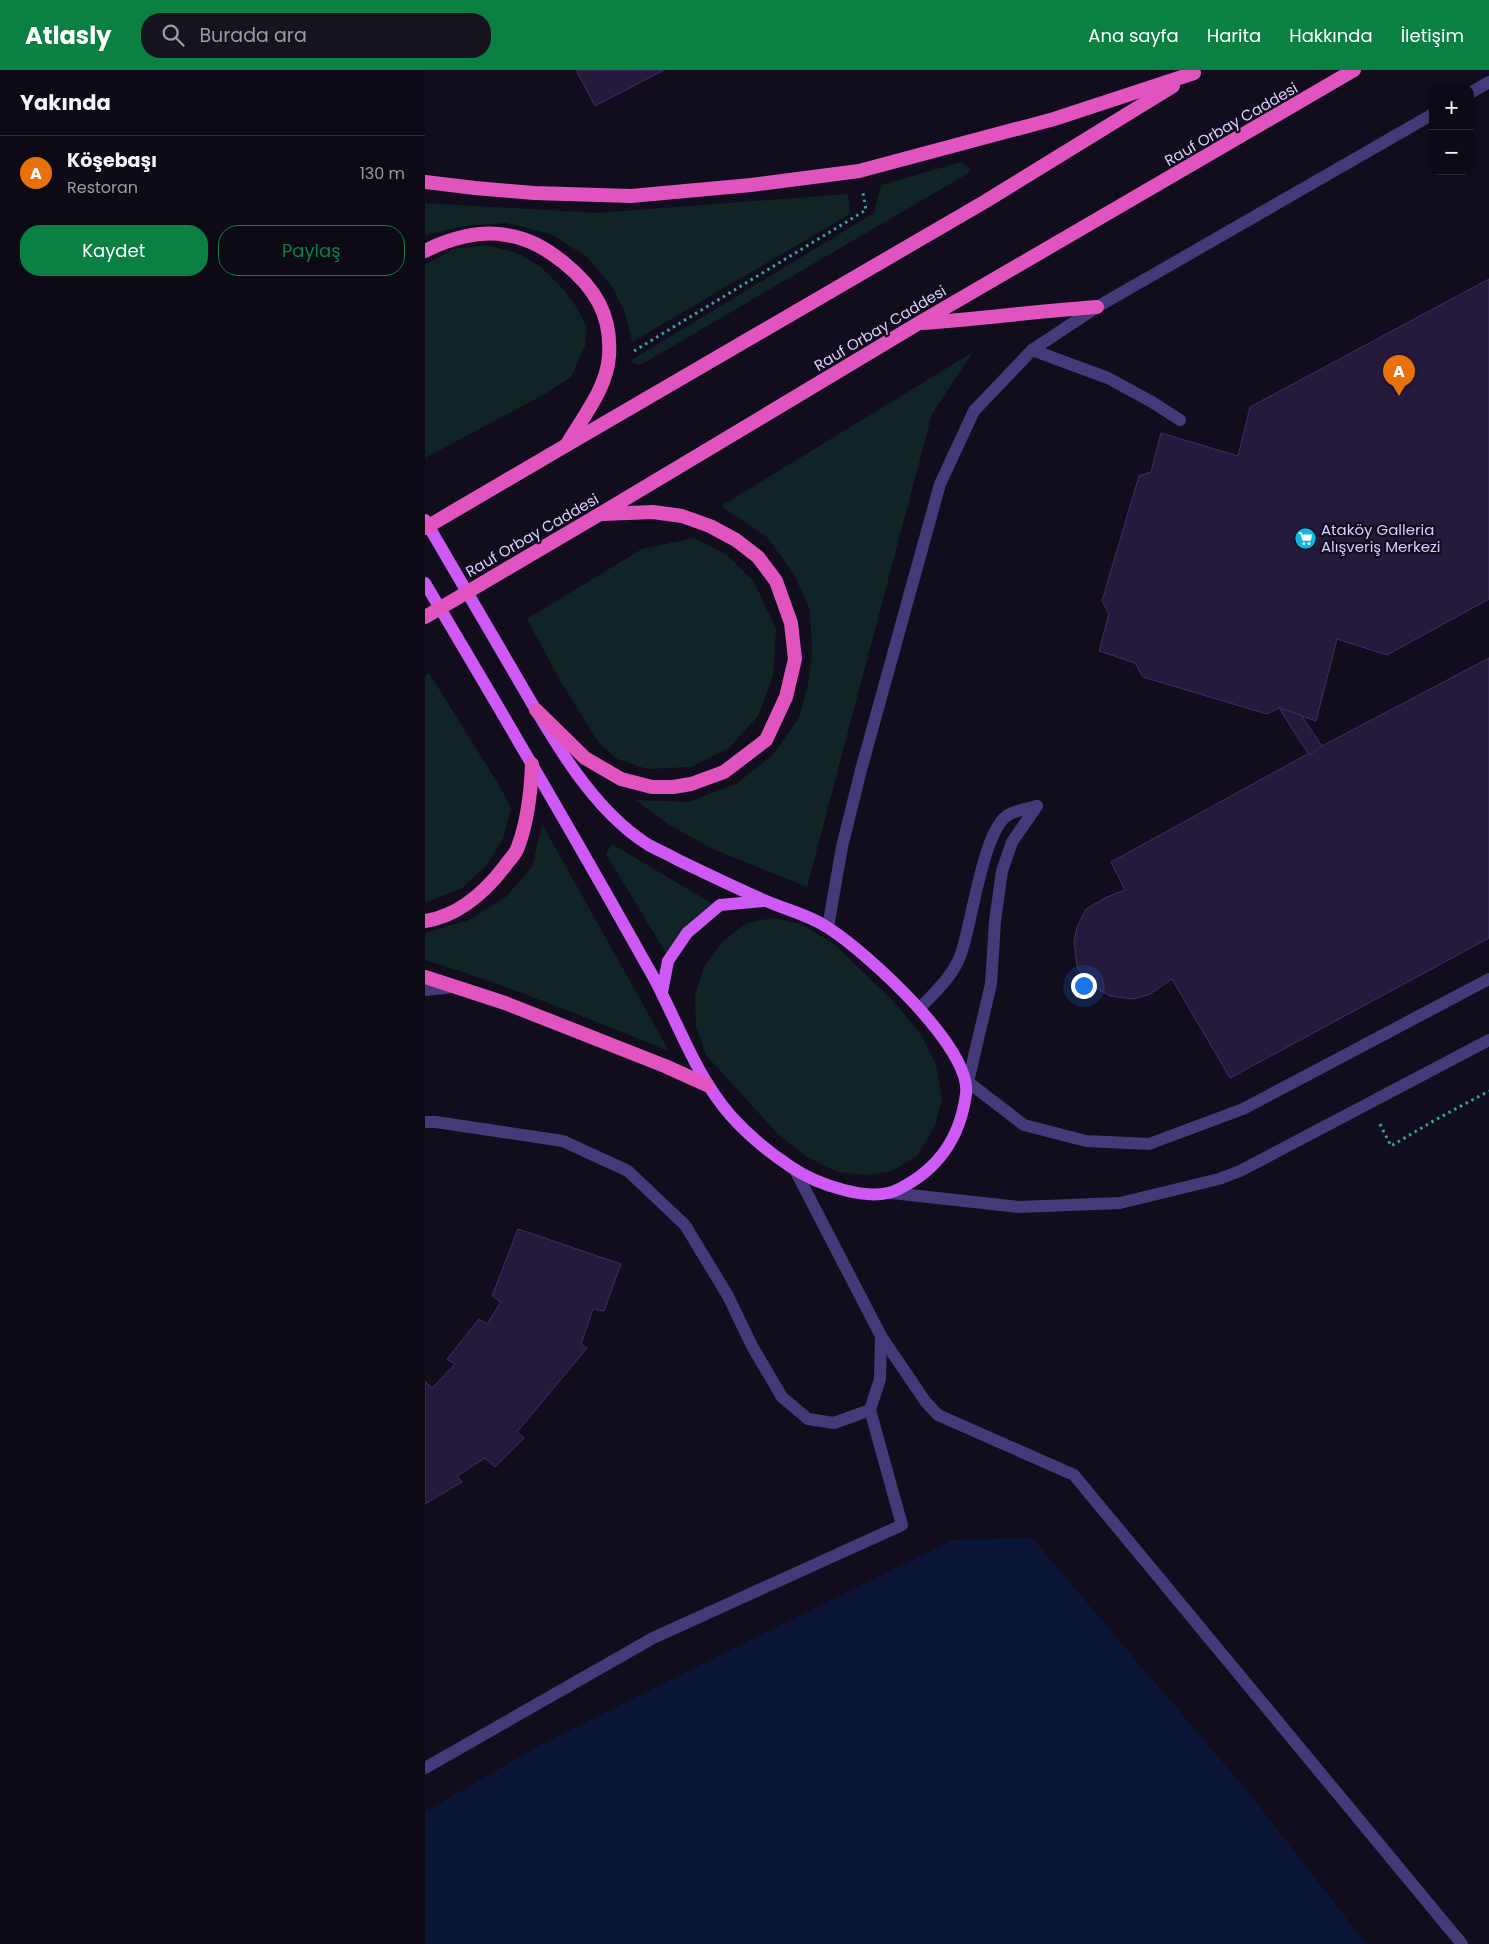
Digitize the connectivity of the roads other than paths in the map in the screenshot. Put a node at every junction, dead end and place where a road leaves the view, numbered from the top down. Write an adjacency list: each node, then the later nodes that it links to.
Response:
1 (1354, 70): 9 (highway, Rauf Orbay Caddesi)
2 (1196, 72): 6 (highway); 12 (highway)
3 (1489, 82): 4 (street)
4 (1474, 91)
5 (1429, 116): 8 (street)
6 (425, 182)
7 (425, 251): 12 (highway)
8 (1097, 307): 9 (highway); 10 (street)
9 (919, 323): 13 (highway, Rauf Orbay Caddesi)
10 (1032, 350): 11 (street); 22 (street)
11 (1180, 420)
12 (565, 446): 15 (highway, bridge)
13 (600, 514): 17 (highway, Rauf Orbay Caddesi, bridge); 18 (highway)
14 (425, 520): 18 (main road)
15 (425, 528)
16 (425, 583): 19 (main road)
17 (425, 617)
18 (536, 710): 20 (main road)
19 (532, 764): 21 (highway); 27 (main road)
20 (765, 901): 22 (main road); 27 (main road)
21 (425, 920)
22 (828, 927): 28 (main road)
23 (425, 977): 25 (highway)
24 (1489, 979): 30 (street)
25 (457, 987): 26 (street); 31 (highway)
26 (425, 990)
27 (662, 992): 31 (main road)
28 (920, 1008): 30 (main road); 30 (street)
29 (1489, 1040): 34 (street)
30 (968, 1082): 34 (main road)
31 (707, 1085): 33 (main road)
32 (425, 1122): 36 (street)
33 (795, 1170): 34 (main road); 35 (street)
34 (891, 1193)
35 (881, 1336): 36 (street); 38 (street)
36 (870, 1410): 37 (street)
37 (425, 1768)
38 (1462, 1944)

